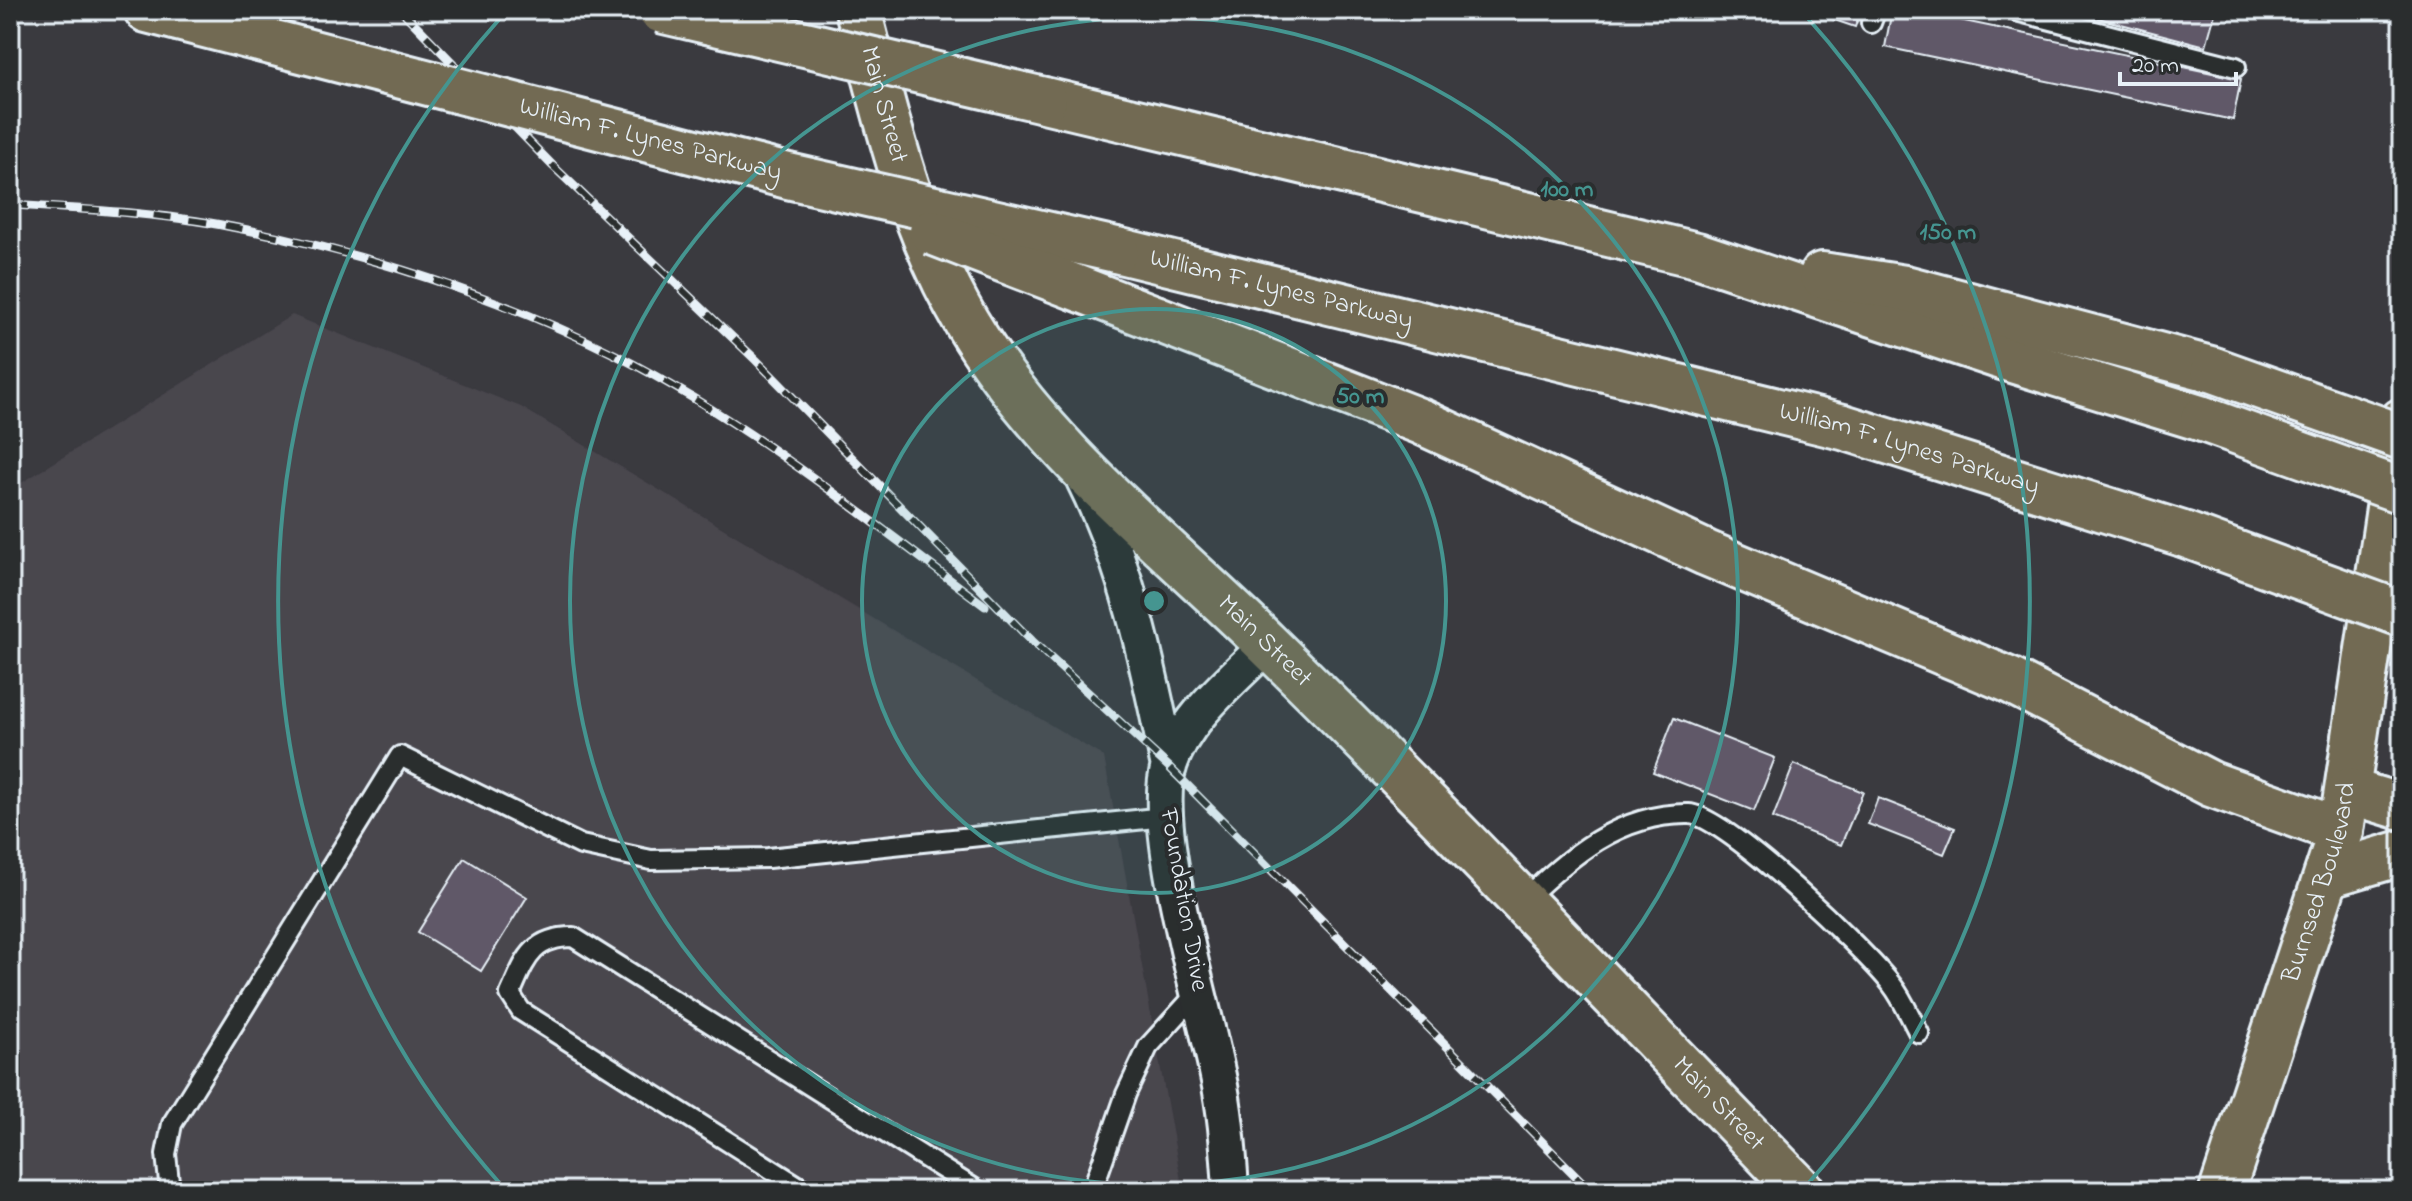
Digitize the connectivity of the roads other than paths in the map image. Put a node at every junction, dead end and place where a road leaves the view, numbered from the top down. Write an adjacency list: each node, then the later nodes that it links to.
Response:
1 (660, 10): 7 (main road, bridge)
2 (2012, 10): 5 (lane)
3 (163, 14): 6 (main road, William F. Lynes Parkway, bridge)
4 (857, 17): 10 (main road, Main Street)
5 (2236, 67)
6 (788, 176): 12 (main road, William F. Lynes Parkway, bridge); 16 (main road, bridge)
7 (1697, 255): 9 (main road, bridge); 11 (main road, bridge)
8 (2402, 421): 16 (main road, Burnsed Boulevard)
9 (2402, 437)
10 (1075, 462): 13 (main road, Main Street); 14 (street)
11 (2402, 491)
12 (2402, 614)
13 (1268, 644): 14 (street, Foundation Drive); 20 (main road, Main Street)
14 (1169, 767): 17 (street, Foundation Drive)
15 (2402, 807): 16 (main road)
16 (2345, 811): 19 (main road, Burnsed Boulevard)
17 (1165, 817): 21 (street, Foundation Drive); 23 (lane)
18 (2402, 853): 19 (main road)
19 (2327, 875): 29 (main road, Burnsed Boulevard)
20 (1522, 902): 22 (lane); 28 (main road, Main Street)
21 (1199, 991): 26 (lane); 27 (street, Foundation Drive)
22 (1919, 1033)
23 (170, 1191)
24 (806, 1191): 25 (lane)
25 (978, 1191)
26 (1092, 1191)
27 (1231, 1191)
28 (1802, 1191)
29 (2222, 1191)

